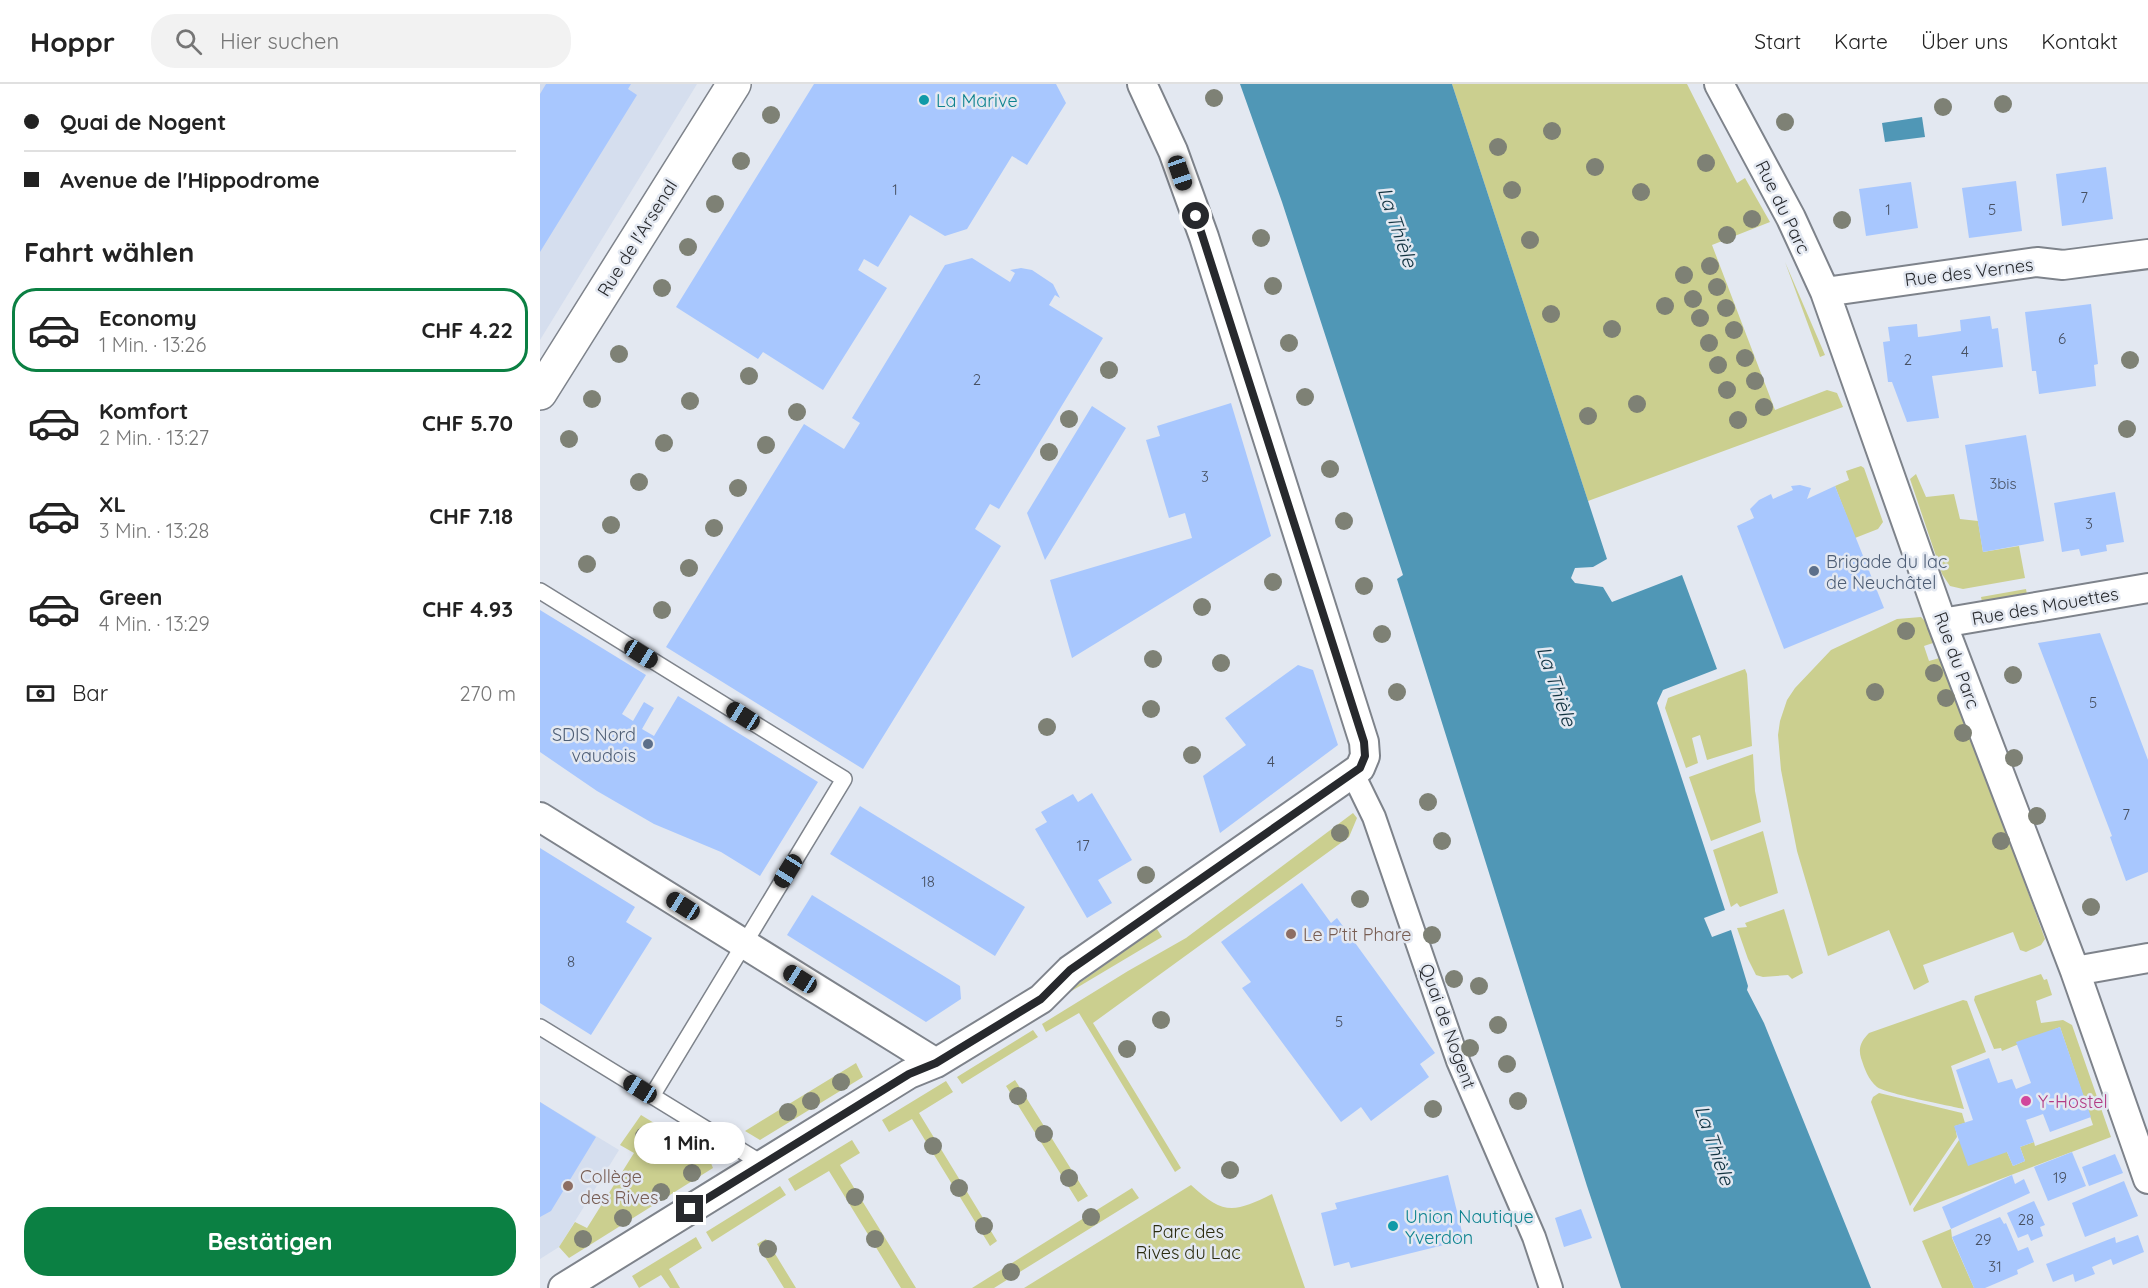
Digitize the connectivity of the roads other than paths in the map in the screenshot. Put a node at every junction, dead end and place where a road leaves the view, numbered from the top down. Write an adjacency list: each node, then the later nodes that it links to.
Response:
1 (734, 84): 6 (street, Rue de l'Arsenal)
2 (1142, 84): 10 (street)
3 (1719, 84): 5 (street, Rue du Parc)
4 (2148, 254): 5 (street, Rue des Vernes)
5 (1825, 292): 9 (street, Rue du Parc)
6 (540, 393)
7 (2148, 588): 9 (street, Rue des Mouettes)
8 (540, 591): 12 (lane)
9 (1942, 623): 14 (street, Rue du Parc)
10 (1353, 774): 16 (street); 21 (street, Quai de Nogent)
11 (540, 817): 12 (street)
12 (744, 944): 16 (street); 17 (lane)
13 (2148, 958): 14 (street)
14 (2075, 971): 19 (street, Rue du Parc)
15 (540, 1027): 17 (lane)
16 (936, 1063): 18 (street)
17 (652, 1096): 18 (lane)
18 (763, 1164): 20 (street)
19 (2147, 1174)
20 (563, 1288)
21 (1551, 1288)

